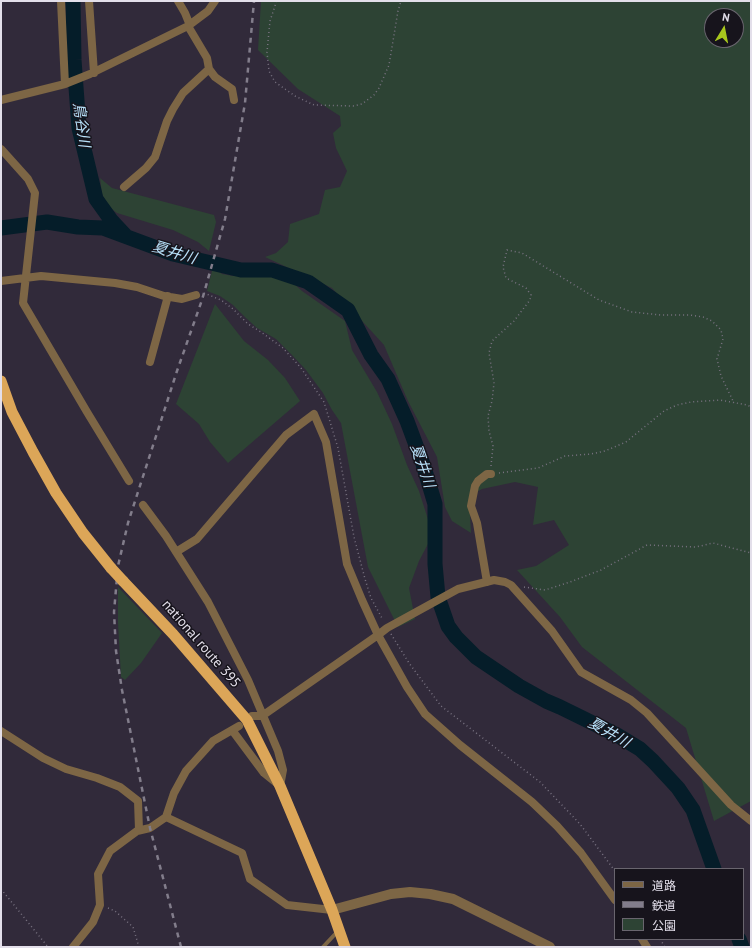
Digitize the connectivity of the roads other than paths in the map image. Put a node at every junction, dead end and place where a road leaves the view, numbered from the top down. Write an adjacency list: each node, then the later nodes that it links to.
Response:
1 (61, 1): 8 (street)
2 (89, 1): 7 (street)
3 (178, 1): 5 (street)
4 (215, 1): 5 (street)
5 (188, 26): 6 (street); 7 (street)
6 (209, 69): 10 (street); 12 (street)
7 (92, 74): 8 (street)
8 (68, 83): 9 (street)
9 (1, 100)
10 (234, 100)
11 (1, 149): 13 (street)
12 (124, 187)
13 (26, 274): 14 (street); 16 (street); 20 (street)
14 (1, 281)
15 (200, 294): 16 (street)
16 (168, 296): 17 (street)
17 (150, 362)
18 (1, 381): 28 (highway, national route 395, bridge)
19 (491, 474): 23 (street)
20 (129, 481)
21 (143, 505): 22 (street)
22 (176, 552): 24 (street); 26 (street)
23 (483, 583): 24 (street); 30 (street)
24 (378, 635): 26 (street); 32 (street)
25 (252, 716): 26 (street)
26 (262, 716): 28 (street)
27 (1, 731): 31 (street)
28 (280, 786): 29 (street); 33 (highway, national route 395)
29 (166, 817): 31 (street); 33 (street)
30 (751, 820)
31 (139, 830): 35 (street)
32 (614, 899)
33 (332, 910): 34 (highway, national route 395); 38 (street)
34 (339, 929): 36 (lane); 37 (highway, national route 395)
35 (73, 947)
36 (323, 947)
37 (345, 947)
38 (550, 947)

